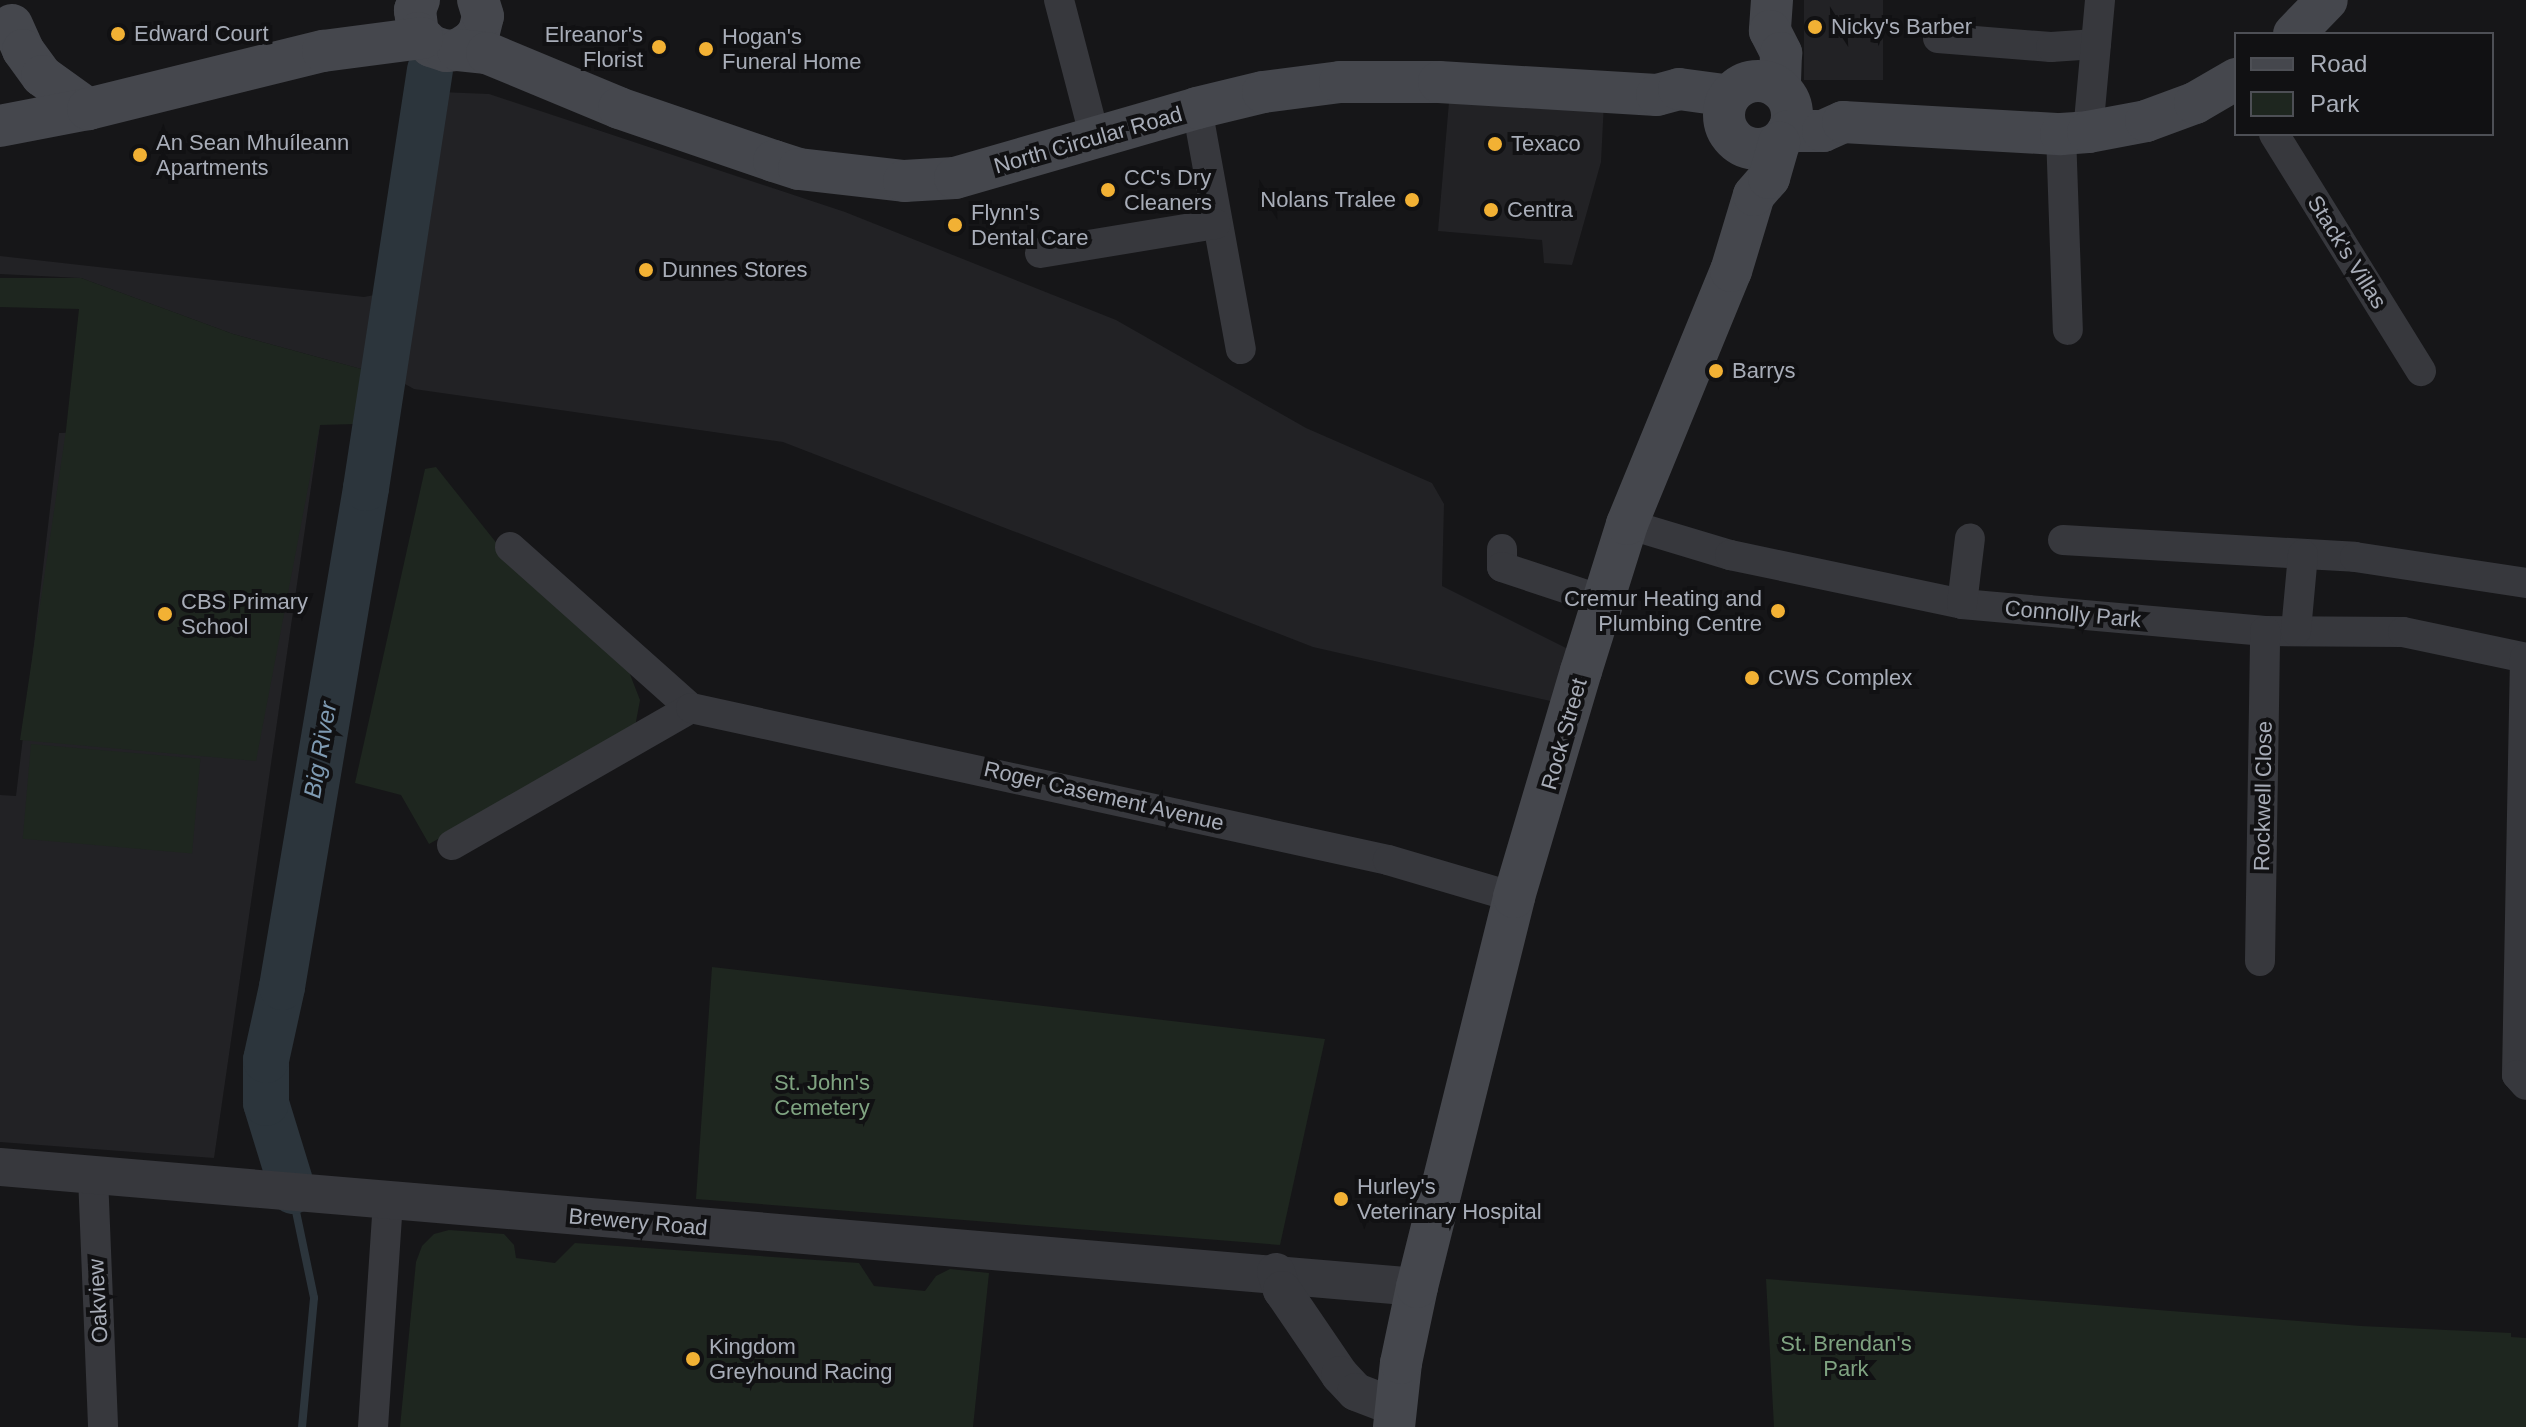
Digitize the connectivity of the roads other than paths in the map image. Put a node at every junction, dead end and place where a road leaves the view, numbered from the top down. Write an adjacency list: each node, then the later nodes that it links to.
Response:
1 (1059, 0): 20 (street)
2 (2100, 0): 10 (street)
3 (2327, 0): 8 (main road)
4 (480, 8): 7 (main road); 12 (main road, North Circular Road)
5 (17, 13): 11 (main road); 15 (main road)
6 (1771, 16): 16 (main road, Rock Street)
7 (428, 24): 12 (main road, North Circular Road); 15 (main road, North Circular Road)
8 (2296, 32)
9 (1938, 38): 10 (street)
10 (2096, 44): 18 (street)
11 (0, 65)
12 (536, 72): 20 (main road, North Circular Road)
13 (2234, 80): 18 (main road, North Circular Road)
14 (1197, 108): 16 (main road, North Circular Road); 20 (main road, North Circular Road); 21 (street)
15 (88, 109): 17 (main road, North Circular Road)
16 (1760, 114): 18 (main road, North Circular Road); 26 (main road, Rock Street)
17 (0, 126)
18 (2075, 133): 23 (street)
19 (2275, 136): 25 (street, Stack's Villas)
20 (1095, 138)
21 (1216, 224): 22 (street); 24 (street)
22 (1040, 253)
23 (2068, 330)
24 (1241, 349)
25 (2421, 371)
26 (1627, 524): 33 (main road, Rock Street); 34 (street, Connolly Park)
27 (1970, 538): 34 (street)
28 (2063, 540): 31 (street)
29 (510, 547): 38 (street, Roger Casement Avenue)
30 (1502, 549): 33 (street)
31 (2303, 554): 32 (street); 36 (street)
32 (2526, 583)
33 (1604, 601): 40 (main road, Rock Street)
34 (1962, 604): 35 (street, Connolly Park)
35 (2265, 631): 36 (street, Connolly Park); 41 (street, Rockwell Close)
36 (2296, 631): 37 (street, Connolly Park)
37 (2526, 658): 42 (street, Connolly Park)
38 (691, 708): 39 (street); 40 (street, Roger Casement Avenue)
39 (452, 845)
40 (1514, 897): 47 (main road, Rock Street)
41 (2260, 961)
42 (2526, 1085)
43 (0, 1167): 44 (street, Brewery Road)
44 (93, 1176): 45 (street, Brewery Road); 49 (street, Oakview)
45 (388, 1200): 46 (street, Brewery Road); 50 (street)
46 (1276, 1272): 47 (street, Brewery Road); 48 (street)
47 (1417, 1287): 48 (main road, Rock Street)
48 (1395, 1417)
49 (103, 1427)
50 (373, 1427)

